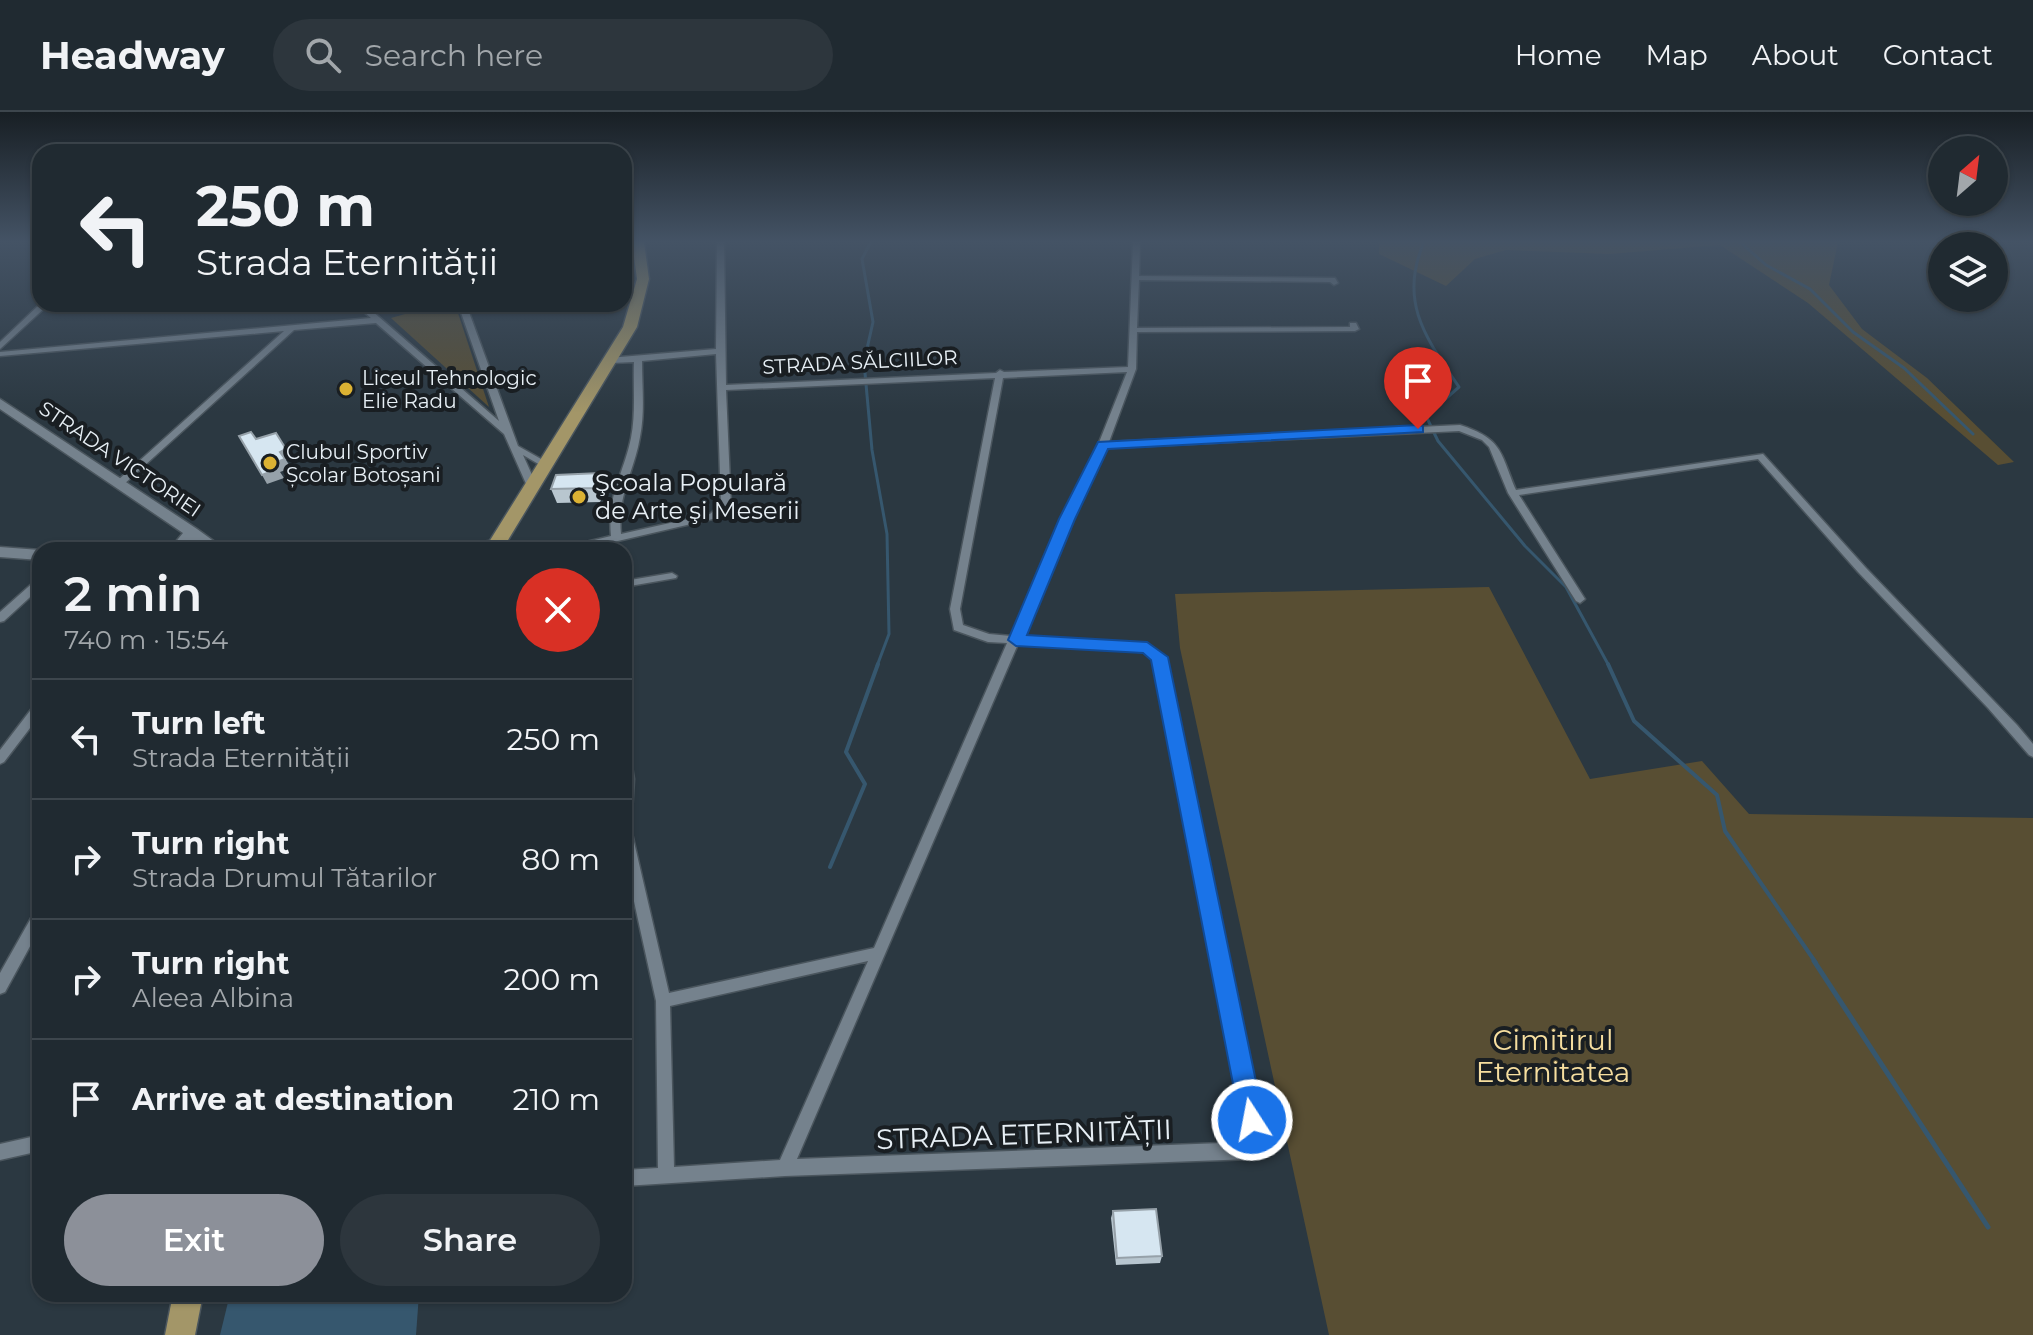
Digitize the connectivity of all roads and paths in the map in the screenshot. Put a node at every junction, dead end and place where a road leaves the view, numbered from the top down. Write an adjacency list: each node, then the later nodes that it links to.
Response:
1 (640, 299): 15 (main road)
2 (720, 299): 12 (street)
3 (1136, 299): 10 (street)
4 (37, 312): 11 (street)
5 (368, 312): 7 (street)
6 (465, 312): 20 (street)
7 (377, 320): 9 (street); 20 (street)
8 (1353, 325): 10 (street)
9 (294, 326): 13 (street); 24 (street)
10 (1134, 330): 16 (street)
11 (0, 347)
12 (720, 351): 14 (street); 18 (street)
13 (0, 354)
14 (638, 359): 15 (street); 27 (street)
15 (611, 360): 23 (main road)
16 (1132, 369): 17 (street, STRADA SĂLCIILOR); 21 (street)
17 (1000, 373): 18 (street, STRADA SĂLCIILOR); 38 (street)
18 (722, 388): 27 (street)
19 (0, 403): 24 (street, STRADA VICTORIEI)
20 (508, 433): 22 (street)
21 (1103, 445): 26 (street); 38 (street)
22 (516, 448): 23 (street); 25 (street)
23 (545, 464): 25 (main road)
24 (120, 483): 28 (street, STRADA VICTORIEI)
25 (532, 486): 29 (main road)
26 (1513, 493): 36 (street); 40 (street)
27 (616, 538): 30 (street)
28 (197, 540)
29 (497, 542)
30 (599, 542)
31 (0, 552): 32 (street)
32 (32, 554)
33 (672, 576): 34 (street)
34 (632, 583)
35 (32, 589): 37 (street)
36 (1580, 599)
37 (0, 618)
38 (1016, 640): 44 (street); 49 (street, STRADA ETERNITĂȚII)
39 (32, 717): 41 (street)
40 (2033, 752)
41 (0, 759)
42 (632, 859): 46 (street)
43 (32, 929): 45 (street)
44 (877, 953): 46 (street); 49 (street)
45 (0, 987)
46 (663, 1001): 50 (street)
47 (32, 1145): 48 (street)
48 (0, 1152)
49 (785, 1168): 50 (street, STRADA ETERNITĂȚII)
50 (666, 1176): 51 (street, STRADA ETERNITĂȚII)
51 (632, 1178)
52 (186, 1302): 53 (main road)
53 (180, 1335)

